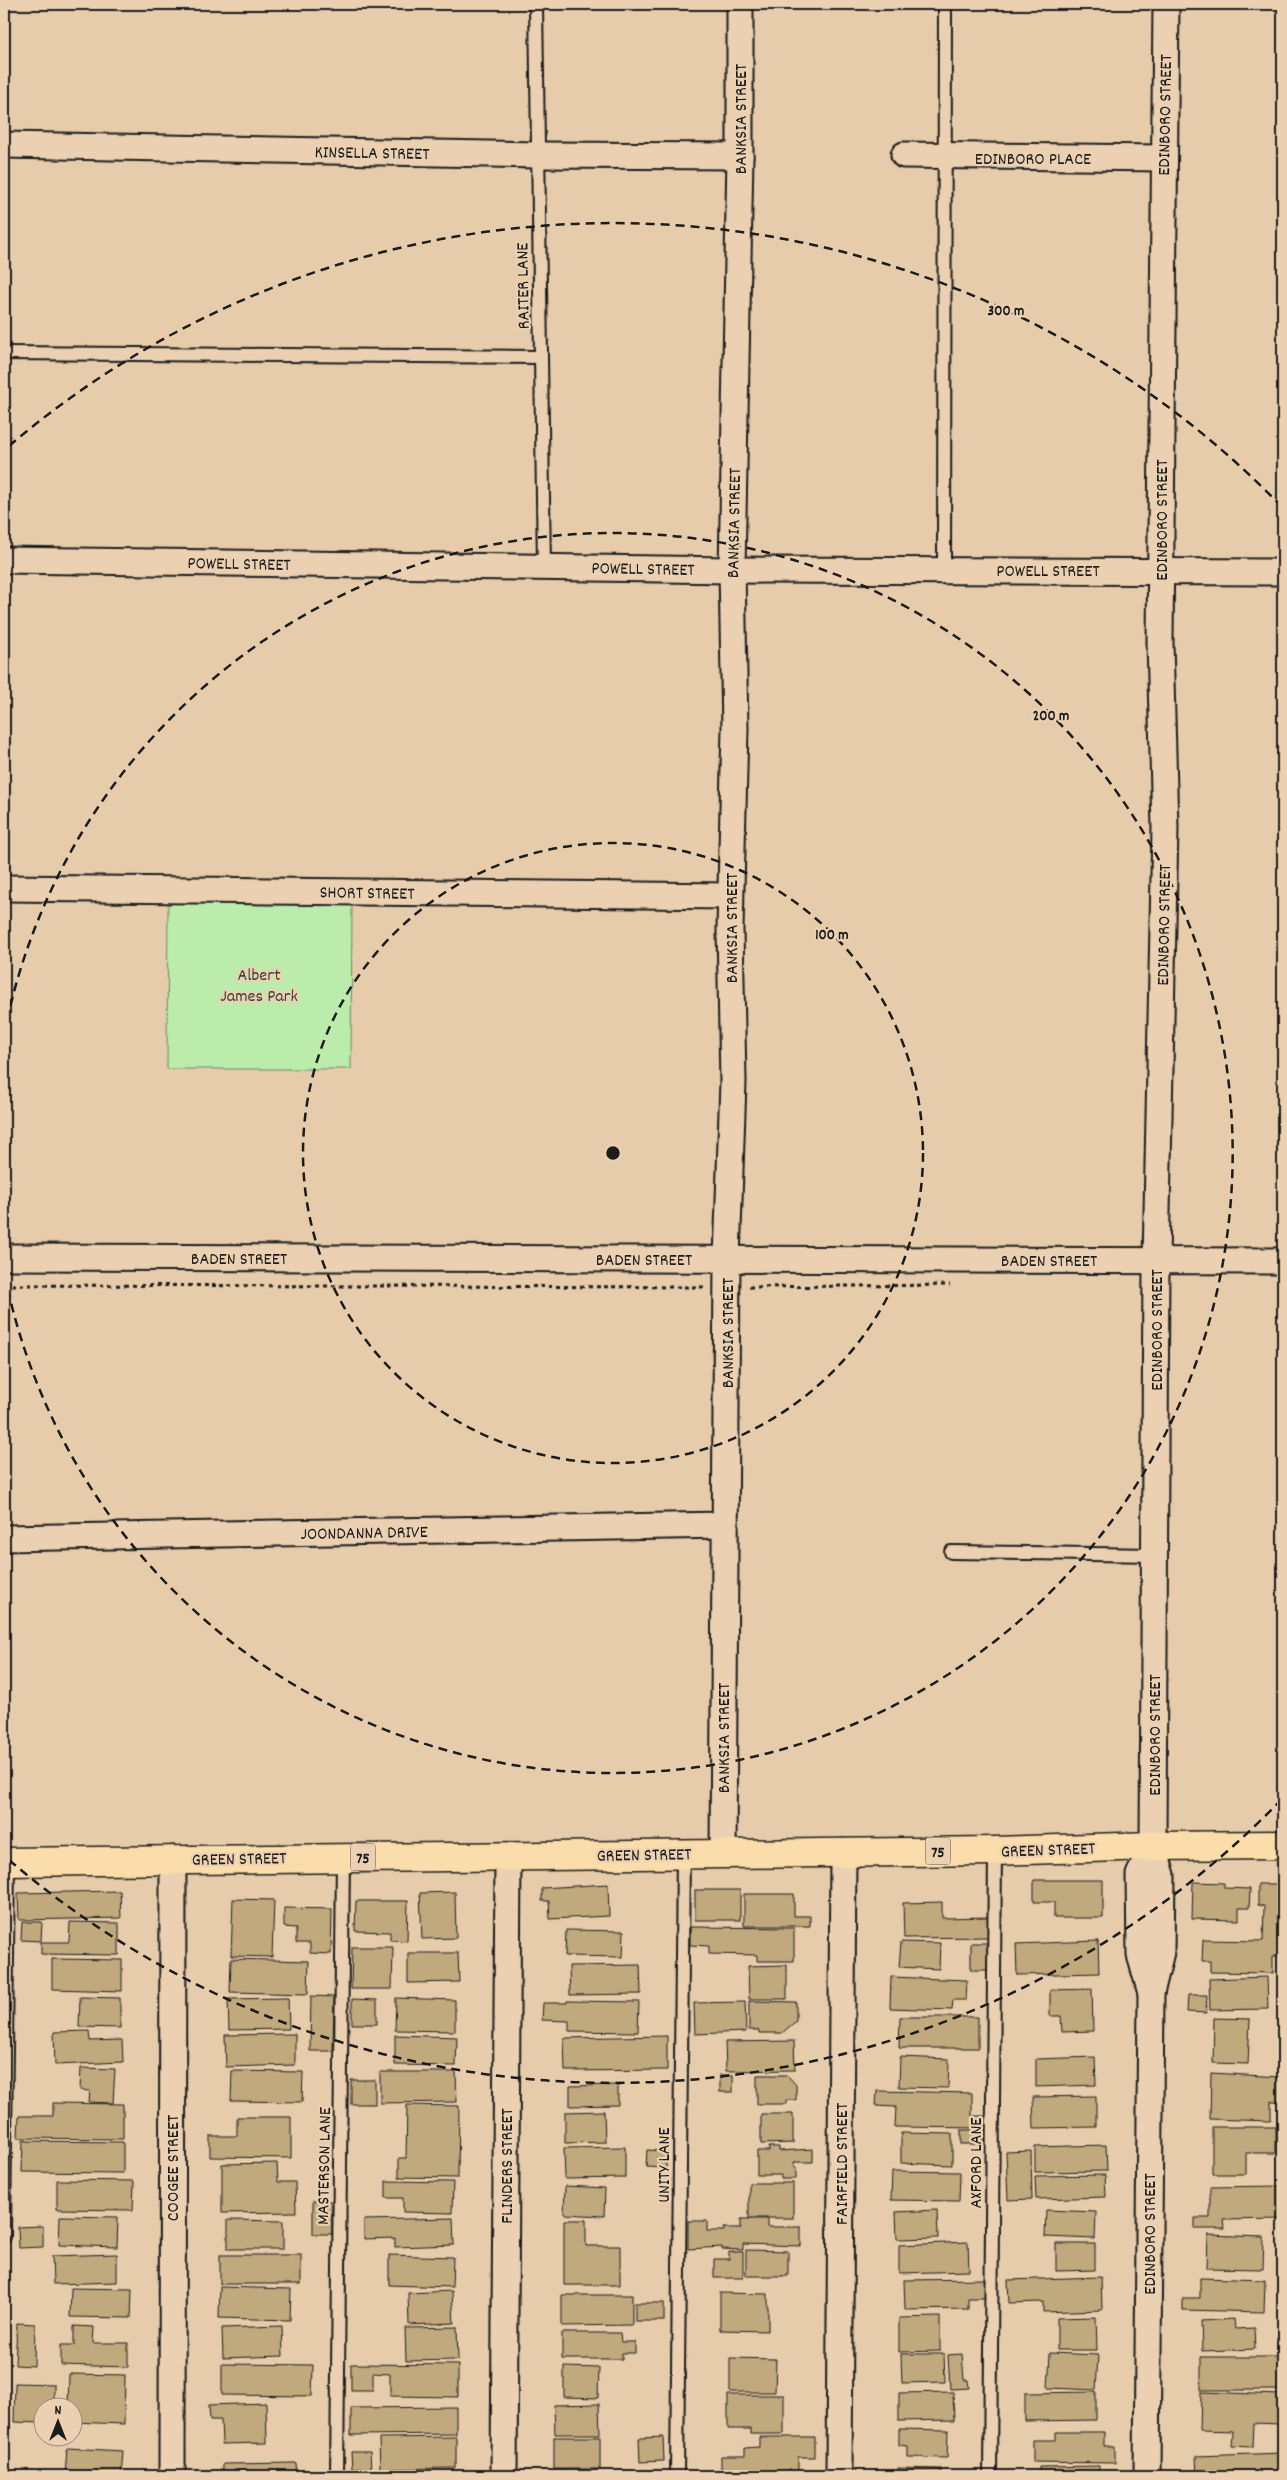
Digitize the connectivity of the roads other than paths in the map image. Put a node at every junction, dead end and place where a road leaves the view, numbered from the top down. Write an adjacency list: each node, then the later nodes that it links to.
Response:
1 (536, 4): 6 (lane, RAITER LANE)
2 (740, 4): 8 (street, BANKSIA STREET)
3 (945, 4): 9 (lane)
4 (1166, 4): 10 (street, EDINBORO STREET)
5 (4, 145): 6 (street, KINSELLA STREET)
6 (538, 155): 8 (street, KINSELLA STREET); 12 (lane, RAITER LANE)
7 (904, 155): 9 (street, EDINBORO PLACE)
8 (740, 156): 15 (street, BANKSIA STREET)
9 (946, 157): 10 (street, EDINBORO PLACE); 16 (lane)
10 (1163, 158): 17 (street, EDINBORO STREET)
11 (4, 353): 12 (lane)
12 (541, 357): 14 (lane, RAITER LANE)
13 (4, 560): 14 (street, POWELL STREET)
14 (544, 567): 15 (street, POWELL STREET)
15 (732, 570): 16 (street, POWELL STREET); 20 (street, BANKSIA STREET)
16 (944, 570): 17 (street, POWELL STREET)
17 (1160, 571): 18 (street, POWELL STREET); 23 (street, EDINBORO STREET)
18 (1283, 572)
19 (4, 888): 20 (street, SHORT STREET)
20 (730, 896): 22 (street, BANKSIA STREET)
21 (4, 1257): 22 (street, BADEN STREET)
22 (727, 1259): 23 (street, BADEN STREET); 25 (street, BANKSIA STREET)
23 (1156, 1260): 24 (street, BADEN STREET); 28 (street, EDINBORO STREET)
24 (1283, 1261)
25 (725, 1525): 26 (street, JOONDANNA DRIVE); 33 (street, BANKSIA STREET)
26 (4, 1538)
27 (951, 1552): 28 (lane)
28 (1154, 1554): 29 (street, EDINBORO STREET)
29 (1153, 1846): 30 (main road, GREEN STREET / 75); 31 (main road, GREEN STREET / 75); 46 (street, EDINBORO STREET)
30 (1283, 1846)
31 (995, 1851): 32 (main road, GREEN STREET / 75); 45 (lane, AXFORD LANE)
32 (843, 1852): 33 (main road, GREEN STREET / 75); 44 (street, FAIRFIELD STREET)
33 (723, 1853): 34 (main road, GREEN STREET / 75)
34 (683, 1854): 35 (main road, GREEN STREET / 75); 43 (lane, UNITY LANE)
35 (508, 1856): 36 (main road, GREEN STREET / 75); 42 (street, FLINDERS STREET)
36 (343, 1857): 37 (main road, GREEN STREET / 75); 41 (lane, MASTERSON LANE)
37 (173, 1859): 38 (main road, GREEN STREET / 75); 40 (street, COOGEE STREET)
38 (6, 1862): 39 (lane)
39 (4, 2237)
40 (172, 2476)
41 (337, 2476)
42 (504, 2476)
43 (678, 2476)
44 (839, 2476)
45 (990, 2476)
46 (1147, 2476)

